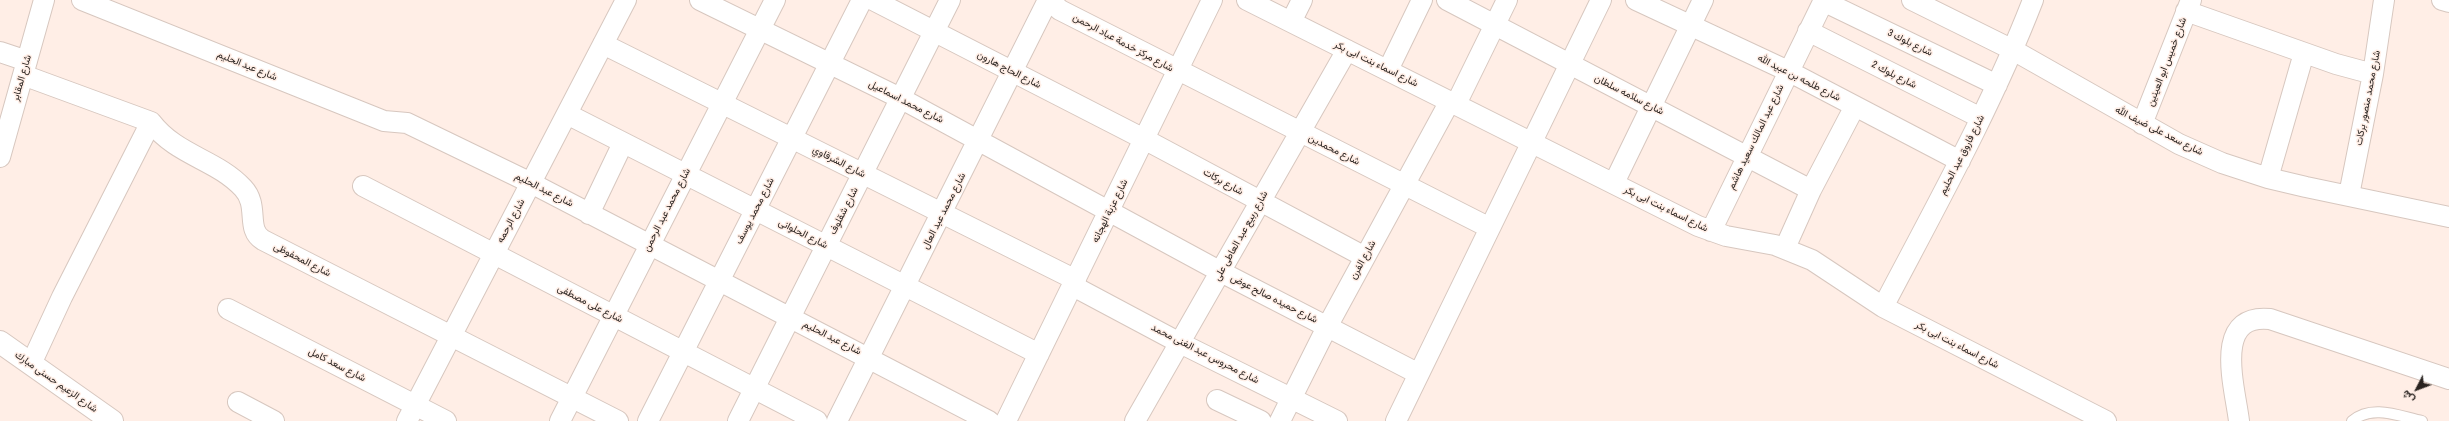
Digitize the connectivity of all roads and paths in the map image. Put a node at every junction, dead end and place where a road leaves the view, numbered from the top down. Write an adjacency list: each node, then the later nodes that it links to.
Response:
1 (44, 0): 39 (street, شارع المقابر)
2 (82, 0): 67 (street, شارع عبد الحليم)
3 (626, 0): 32 (street, شارع الرحمه)
4 (700, 0): 29 (street, شارع محمد اسماعيل)
5 (775, 0): 29 (street, شارع محمد عبد الرحمن)
6 (862, 0): 37 (street, شارع محمد يوسف)
7 (873, 0): 30 (street, شارع الحاج هارون)
8 (950, 0): 30 (street, شارع شقلوف)
9 (1048, 0): 41 (street, شارع مركز خدمة عباد الرحمن); 43 (street, شارع محمد عبد العال)
10 (1212, 0): 41 (street, شارع عزبة الهجانه)
11 (1247, 0): 26 (street, شارع اسماء بنت ابى بكر)
12 (1302, 0): 26 (street)
13 (1422, 0): 40 (street)
14 (1447, 0): 27 (street, شارع سلامه سلطان)
15 (1507, 0): 27 (street, شارع الفرن)
16 (1601, 0): 38 (street)
17 (1636, 0): 28 (street, شارع طلحه بن عبيد الله)
18 (1703, 0): 28 (street)
19 (1912, 0): 34 (street, شارع سعد على ضيف الله)
20 (2384, 0): 44 (street, شارع محمد منصور بركات)
21 (2442, 0): 24 (street)
22 (1824, 1): 31 (street, شارع عبد المالك سعيد هاشم); 45 (street, شارع بلوك 3)
23 (2031, 1): 34 (street, شارع فاروق عبد الحليم)
24 (2449, 2)
25 (2189, 6): 36 (street); 54 (street, شارع خميس ابو العينين)
26 (1291, 22): 33 (street, شارع اسماء بنت ابى بكر)
27 (1494, 25): 38 (street, شارع سلامه سلطان); 47 (street, شارع الفرن)
28 (1690, 26): 42 (street, شارع طلحه بن عبيد الله); 50 (street)
29 (760, 30): 37 (street, شارع محمد اسماعيل); 48 (street, شارع محمد عبد الرحمن)
30 (934, 31): 43 (street, شارع الحاج هارون); 46 (street, شارع شقلوف)
31 (1808, 31): 42 (street, شارع عبد المالك سعيد هاشم); 52 (street, شارع بلوك 2)
32 (603, 44): 48 (street, شارع الشرقاوي); 51 (street, شارع الرحمه)
33 (1347, 50): 40 (street, شارع اسماء بنت ابى بكر); 55 (street, شارع ربيع عبد العاطى على)
34 (2013, 50): 45 (street, شارع فاروق عبد الحليم); 54 (street, شارع سعد على ضيف الله)
35 (0, 52): 39 (street, شارع المحفوظى)
36 (2304, 53): 44 (street); 66 (street)
37 (830, 64): 46 (street, شارع محمد اسماعيل); 56 (street, شارع محمد يوسف)
38 (1570, 64): 50 (street, شارع سلامه سلطان); 59 (street)
39 (25, 68): 53 (street, شارع المحفوظى); 62 (street, شارع المقابر)
40 (1388, 70): 47 (street, شارع اسماء بنت ابى بكر)
41 (1177, 71): 55 (street, شارع محمدين); 57 (street, شارع عزبة الهجانه)
42 (1788, 71): 49 (street, شارع طلحه بن عبيد الله); 61 (street, شارع عبد المالك سعيد هاشم)
43 (1013, 72): 57 (street, شارع الحاج هارون); 58 (street, شارع محمد عبد العال)
44 (2373, 74): 72 (street, شارع محمد منصور بركات)
45 (1997, 85): 52 (street, شارع فاروق عبد الحليم)
46 (900, 98): 58 (street, شارع محمد اسماعيل); 64 (street, شارع شقلوف)
47 (1453, 103): 59 (street, شارع اسماء بنت ابى بكر); 69 (street, شارع الفرن)
48 (722, 104): 56 (street, شارع الشرقاوي); 65 (street, شارع محمد عبد الرحمن)
49 (1855, 106): 63 (street, شارع طلحه بن عبيد الله); 71 (street)
50 (1652, 107): 61 (street, شارع سلامه سلطان); 68 (street)
51 (567, 114): 60 (street, شارع الحلوانى); 67 (street, شارع الرحمه)
52 (1981, 118): 63 (street, شارع فاروق عبد الحليم)
53 (151, 122): 95 (street, شارع المحفوظى); 101 (street)
54 (2142, 124): 66 (street, شارع سعد على ضيف الله)
55 (1300, 132): 69 (street, شارع محمدين); 73 (street, شارع ربيع عبد العاطى على)
56 (792, 138): 64 (street, شارع الشرقاوي); 74 (street, شارع محمد يوسف)
57 (1144, 139): 73 (street, شارع بركات); 75 (street, شارع عزبة الهجانه)
58 (979, 140): 75 (street, شارع محمد اسماعيل); 77 (street, شارع محمد عبد العال)
59 (1531, 142): 68 (street, شارع اسماء بنت ابى بكر); 79 (street)
60 (623, 143): 65 (street, شارع الحلوانى); 76 (street)
61 (1747, 156): 71 (street, شارع سلامه سلطان); 80 (street, شارع عبد المالك سعيد هاشم)
62 (0, 157)
63 (1960, 162): 90 (street, شارع فاروق عبد الحليم)
64 (862, 174): 77 (street, شارع الشرقاوي); 82 (street, شارع شقلوف)
65 (686, 175): 74 (street, شارع الحلوانى); 81 (street, شارع محمد عبد الرحمن)
66 (2268, 178): 72 (street, شارع سعد على ضيف الله)
67 (531, 183): 76 (street, شارع عبد الحليم); 84 (street, شارع الرحمه)
68 (1614, 183): 80 (street, شارع اسماء بنت ابى بكر)
69 (1404, 185): 79 (street, شارع محمدين); 85 (street, شارع الفرن)
70 (363, 186): 84 (street, شارع على مصطفى)
71 (1811, 190): 83 (street)
72 (2348, 195): 78 (street, شارع سعد على ضيف الله)
73 (1259, 202): 85 (street, شارع بركات); 86 (street, شارع ربيع عبد العاطى على)
74 (755, 210): 82 (street, شارع الحلوانى); 87 (street, شارع محمد يوسف)
75 (1109, 211): 86 (street, شارع حميده صالح عوض); 88 (street, شارع عزبة الهجانه)
76 (589, 214): 81 (street, شارع عبد الحليم)
77 (943, 214): 88 (street, شارع الشرقاوي); 89 (street, شارع محمد عبد العال)
78 (2449, 217)
79 (1490, 228): 102 (street)
80 (1711, 231): 83 (street, شارع اسماء بنت ابى بكر)
81 (650, 245): 87 (street, شارع عبد الحليم); 92 (street, شارع محمد عبد الرحمن)
82 (826, 246): 89 (street, شارع الحلوانى); 93 (street, شارع شقلوف)
83 (1785, 248): 90 (street, شارع اسماء بنت ابى بكر)
84 (494, 254): 92 (street, شارع على مصطفى); 95 (street, شارع الرحمه)
85 (1365, 257): 94 (street, شارع الفرن)
86 (1221, 272): 94 (street, شارع حميده صالح عوض); 97 (street, شارع ربيع عبد العاطى على)
87 (720, 280): 93 (street, شارع عبد الحليم); 98 (street, شارع محمد يوسف)
88 (1075, 284): 97 (street, شارع محروس عبد الغنى محمد); 99 (street, شارع عزبة الهجانه)
89 (906, 286): 99 (street, شارع الحلوانى); 100 (street, شارع محمد عبد العال)
90 (1883, 307): 126 (street, شارع اسماء بنت ابى بكر)
91 (228, 309): 109 (street, شارع سعد كامل)
92 (614, 316): 98 (street, شارع على مصطفى); 106 (street, شارع محمد عبد الرحمن)
93 (790, 317): 100 (street, شارع عبد الحليم); 104 (street, شارع شقلوف)
94 (1327, 326): 102 (street, شارع حميده صالح عوض); 105 (street, شارع الفرن)
95 (451, 336): 106 (street, شارع المحفوظى); 109 (street, شارع الرحمه)
96 (0, 342): 101 (street, شارع الزعيم حسنى مبارك)
97 (1180, 343): 105 (street, شارع محروس عبد الغنى محمد); 121 (street, شارع ربيع عبد العاطى على)
98 (683, 352): 104 (street, شارع على مصطفى); 115 (street, شارع محمد يوسف)
99 (1039, 354): 120 (street, شارع عزبة الهجانه)
100 (869, 357): 118 (street, شارع محمد عبد العال); 119 (street, شارع عبد الحليم)
101 (31, 364): 110 (street, شارع الزعيم حسنى مبارك)
102 (1419, 374): 125 (street)
103 (2449, 379): 127 (street)
104 (754, 388): 116 (street, شارع شقلوف); 117 (street, شارع على مصطفى)
105 (1291, 397): 123 (street, شارع الفرن); 124 (street, شارع محروس عبد الغنى محمد)
106 (572, 398): 113 (street, شارع محمد عبد الرحمن); 114 (street, شارع المحفوظى)
107 (1218, 400): 122 (street)
108 (238, 402): 111 (street)
109 (412, 413): 112 (street, شارع سعد كامل)
110 (112, 421)
111 (274, 421)
112 (446, 421)
113 (560, 421)
114 (618, 421)
115 (648, 421)
116 (738, 421)
117 (817, 421)
118 (838, 421)
119 (989, 421)
120 (1006, 421)
121 (1135, 421)
122 (1261, 421)
123 (1280, 421)
124 (1337, 421)
125 (1396, 421)
126 (2106, 421)
127 (2239, 421)
128 (2352, 421): 129 (lane)
129 (2422, 421)

